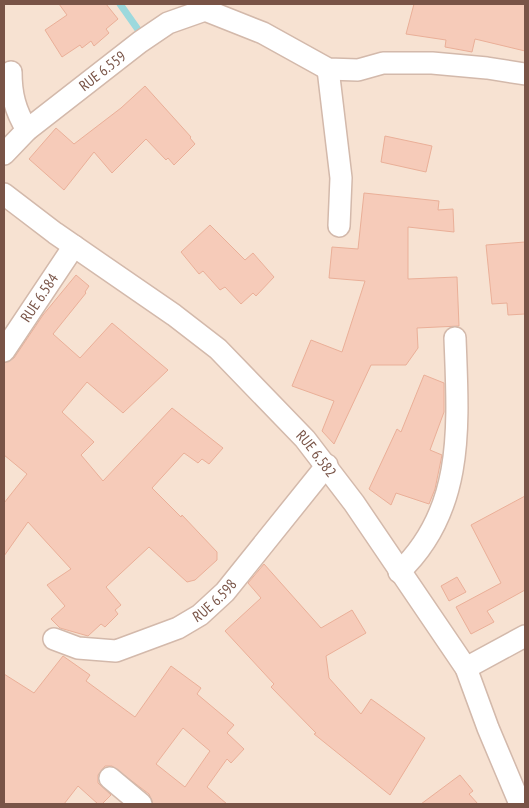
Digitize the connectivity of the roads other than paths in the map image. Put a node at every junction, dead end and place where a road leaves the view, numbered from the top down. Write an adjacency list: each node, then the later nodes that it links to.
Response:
1 (208, 7): 2 (street); 5 (street, RUE 6.559)
2 (328, 70): 4 (street); 8 (street)
3 (11, 72): 5 (street)
4 (525, 74)
5 (27, 130): 6 (street, RUE 6.559)
6 (4, 154)
7 (4, 194): 9 (street, RUE 6.582)
8 (339, 226)
9 (74, 246): 11 (street, RUE 6.584); 12 (street, RUE 6.582)
10 (455, 338): 13 (street)
11 (4, 351)
12 (327, 465): 13 (street, RUE 6.582); 15 (street, RUE 6.598)
13 (399, 572): 16 (street, RUE 6.582)
14 (525, 636): 16 (street)
15 (54, 639)
16 (466, 668): 19 (street, RUE 6.582)
17 (110, 778): 18 (street)
18 (141, 804)
19 (520, 804)

